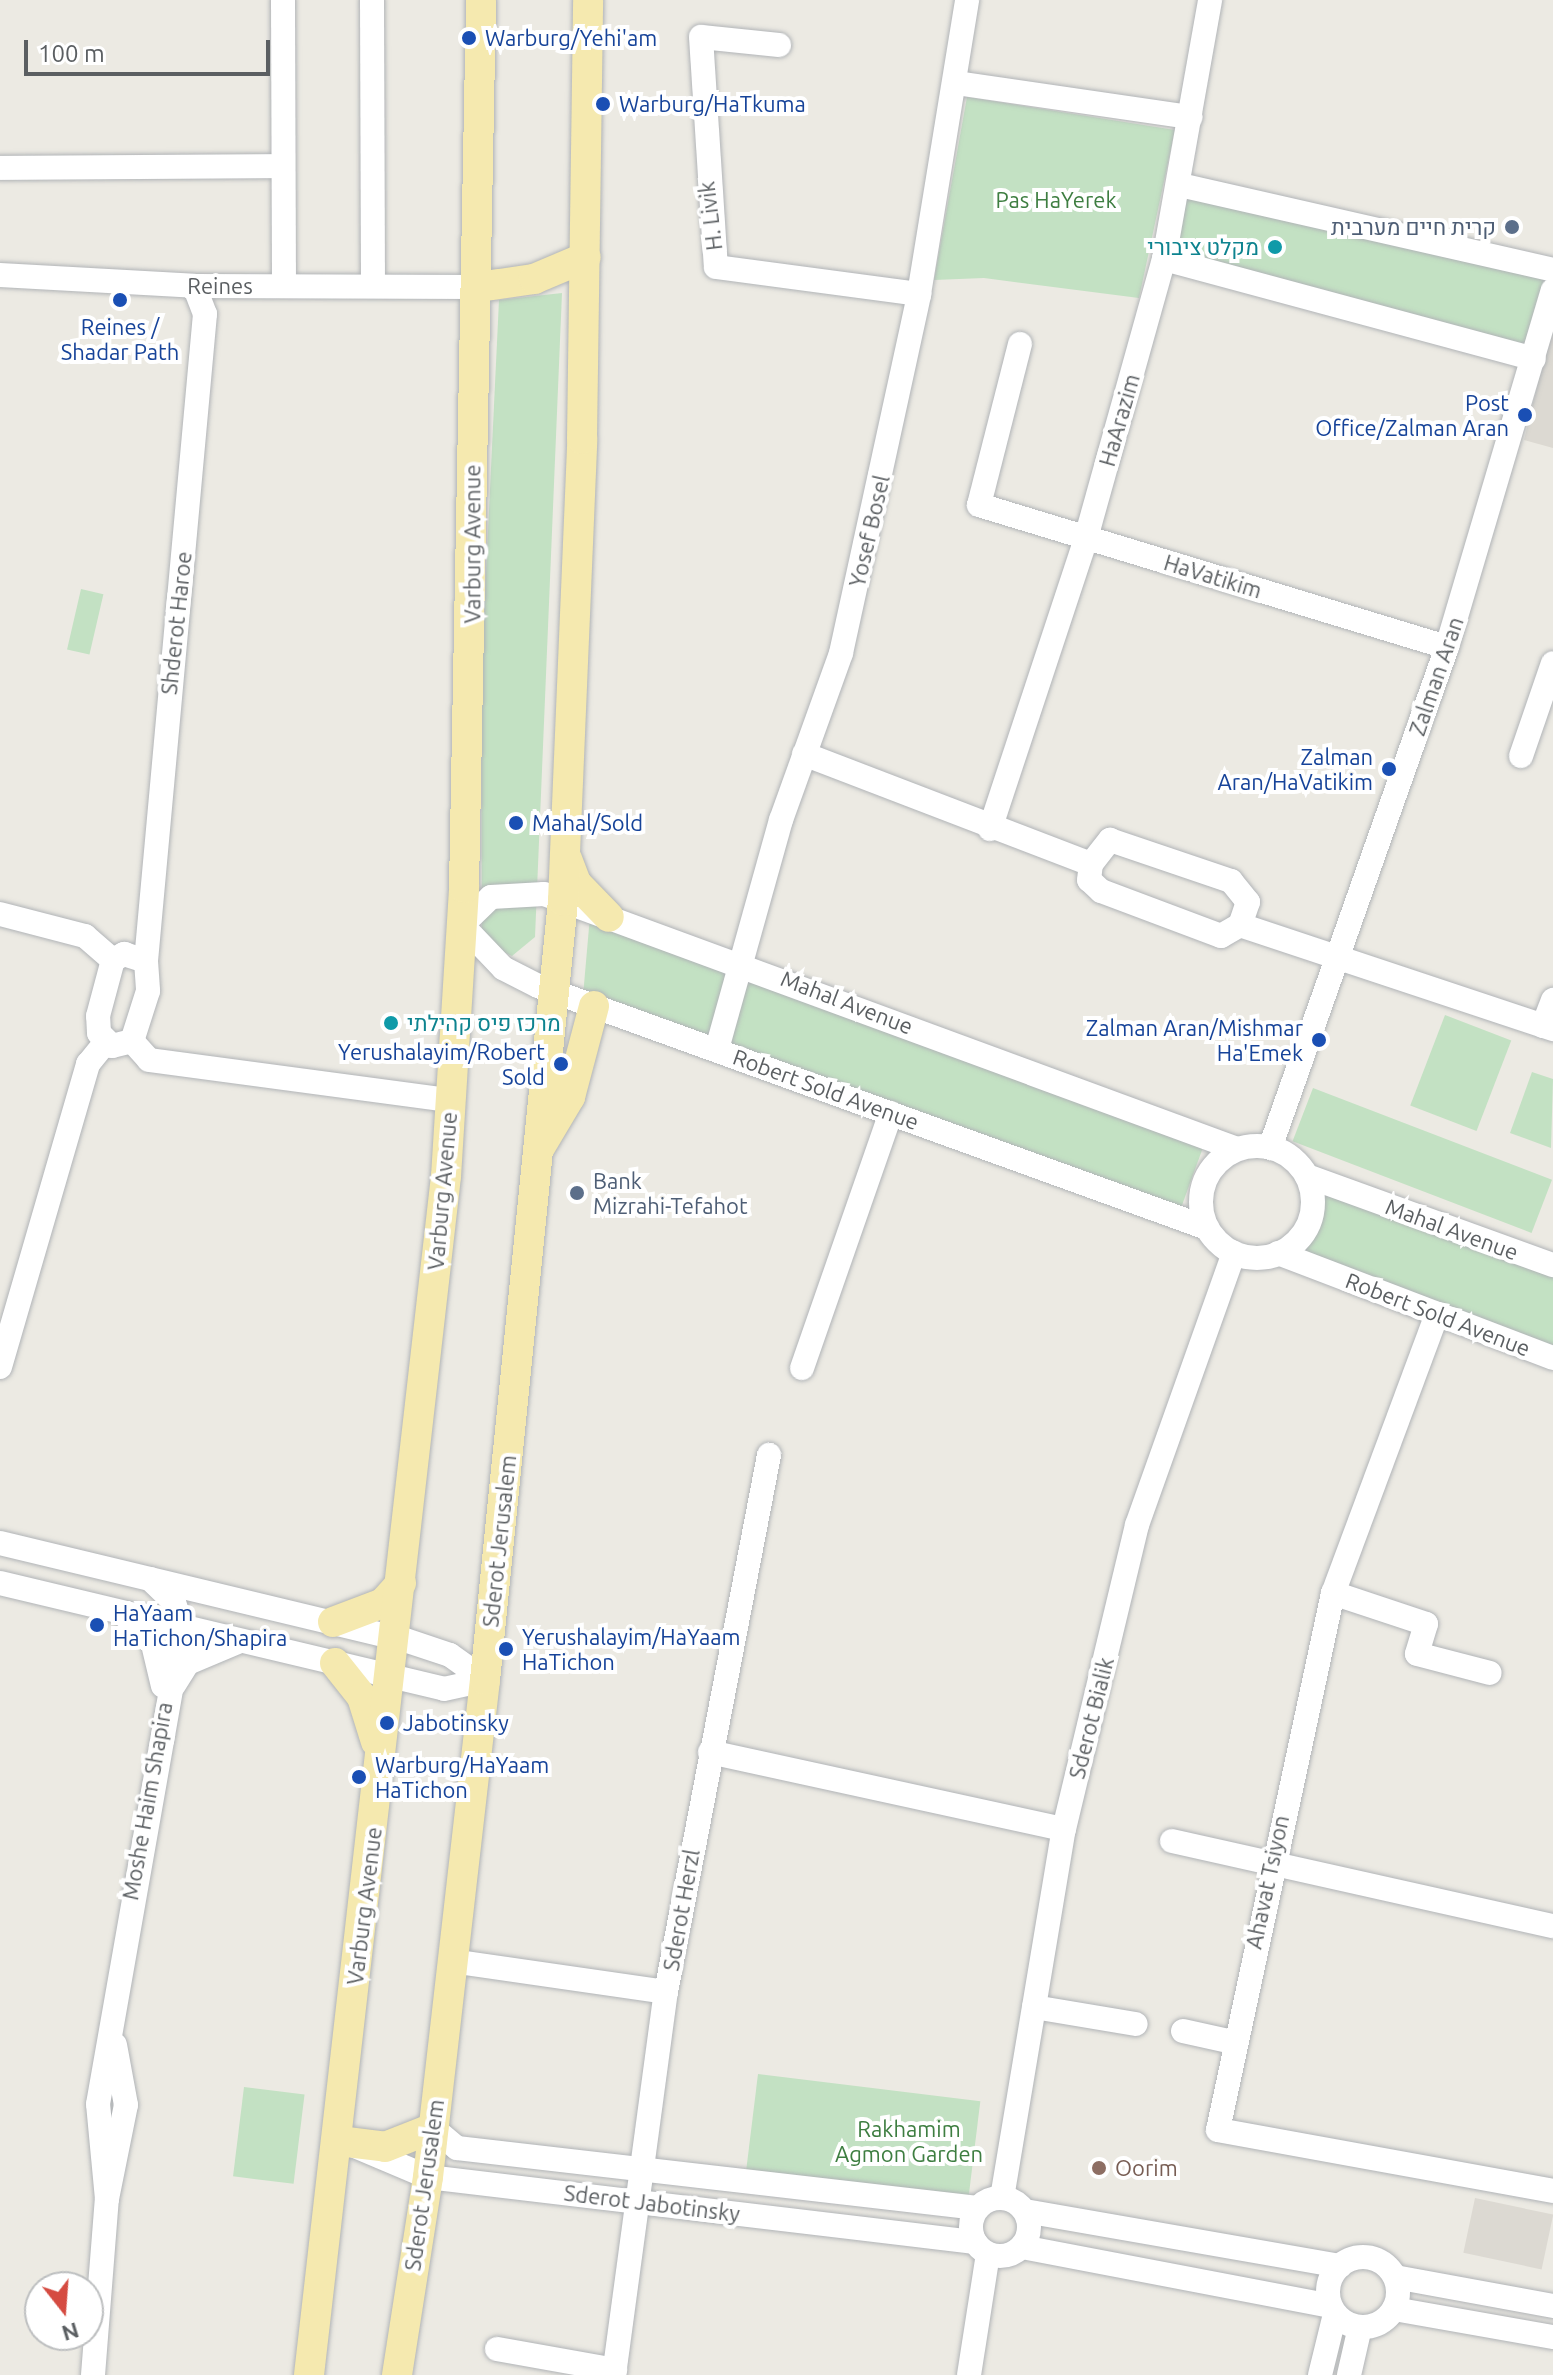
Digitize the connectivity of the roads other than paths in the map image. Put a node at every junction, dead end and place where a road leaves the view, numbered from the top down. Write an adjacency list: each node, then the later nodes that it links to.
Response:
1 (283, 0): 10 (street)
2 (372, 0): 20 (street)
3 (481, 0): 13 (main road, Varburg Avenue)
4 (588, 0): 14 (main road)
5 (967, 0): 8 (street, Yosef Bosel)
6 (1210, 0): 9 (street, HaArazim)
7 (779, 45): 24 (street, H. Livik)
8 (957, 83): 9 (street); 24 (street, Yosef Bosel)
9 (1191, 117): 12 (street, HaArazim)
10 (283, 166): 11 (street); 19 (street)
11 (0, 168)
12 (1180, 185): 15 (street, HaArazim); 16 (street)
13 (479, 254): 21 (street); 22 (main road, Varburg Avenue)
14 (586, 257): 22 (main road, Reines); 33 (main road)
15 (1164, 259): 26 (street); 27 (street, HaArazim)
16 (1553, 270)
17 (0, 275): 18 (street, Reines)
18 (194, 286): 19 (street, Reines); 42 (street, Shderot Haroe)
19 (284, 286): 20 (street, Reines)
20 (373, 286): 21 (street, Reines)
21 (441, 287): 22 (street, Reines)
22 (478, 287): 38 (main road, Varburg Avenue)
23 (1553, 290): 26 (street, Zalman Aran)
24 (919, 294): 30 (street, Yosef Bosel)
25 (1020, 344): 27 (street, HaVatikim)
26 (1534, 359): 28 (street, Zalman Aran)
27 (1086, 538): 28 (street, HaVatikim); 32 (street, HaArazim)
28 (1447, 647): 40 (street, Zalman Aran)
29 (1552, 671): 31 (street)
30 (804, 754): 32 (street); 43 (street, Yosef Bosel)
31 (1521, 756)
32 (990, 829): 34 (street)
33 (565, 852): 35 (main road); 37 (main road)
34 (1091, 864): 39 (street); 39 (street)
35 (563, 901): 37 (street, Mahal Avenue); 38 (street, Mahal Avenue); 44 (main road)
36 (0, 914): 41 (street)
37 (609, 917): 43 (street, Mahal Avenue)
38 (462, 925): 44 (street, Robert Sold Avenue); 51 (main road, Varburg Avenue)
39 (1240, 925): 40 (street)
40 (1337, 957): 47 (street); 53 (street, Zalman Aran)
41 (113, 960): 42 (street); 49 (street)
42 (146, 961): 48 (street, Shderot Haroe)
43 (740, 962): 50 (street, Yosef Bosel); 54 (street, Mahal Avenue)
44 (553, 991): 46 (street, Robert Sold Avenue); 55 (main road, Sderot Jerusalem)
45 (1553, 1000): 47 (street)
46 (594, 1006): 50 (street, Robert Sold Avenue); 55 (main road)
47 (1548, 1028)
48 (132, 1041): 49 (street); 51 (street)
49 (106, 1042): 63 (street)
50 (717, 1049): 52 (street, Robert Sold Avenue)
51 (450, 1100): 69 (main road, Varburg Avenue)
52 (891, 1113): 57 (street, Robert Sold Avenue); 64 (street)
53 (1270, 1148): 54 (street); 56 (street)
54 (1237, 1149): 57 (street)
55 (538, 1151): 79 (main road, Sderot Jerusalem)
56 (1307, 1176): 59 (street); 60 (street, Mahal Avenue)
57 (1207, 1228): 58 (street)
58 (1234, 1253): 59 (street); 83 (street, Sderot Bialik)
59 (1278, 1253): 61 (street, Robert Sold Avenue)
60 (1553, 1265)
61 (1437, 1314): 62 (street, Robert Sold Avenue); 70 (street, Ahavat Tsiyon)
62 (1553, 1358)
63 (0, 1367)
64 (802, 1368)
65 (769, 1455): 81 (street, Sderot Herzl)
66 (2, 1543): 67 (street)
67 (150, 1579): 72 (street); 73 (street)
68 (0, 1583): 71 (street)
69 (401, 1583): 72 (main road); 74 (main road, Varburg Avenue)
70 (1333, 1593): 77 (street); 85 (street, Ahavat Tsiyon)
71 (121, 1612): 73 (street); 80 (street)
72 (333, 1622): 74 (street)
73 (182, 1627): 75 (street); 80 (street, Moshe Haim Shapira)
74 (394, 1638): 78 (main road, Varburg Avenue); 79 (street)
75 (241, 1640): 76 (street); 80 (street)
76 (335, 1663): 78 (street); 82 (main road)
77 (1490, 1673)
78 (389, 1677): 79 (street); 82 (main road, Varburg Avenue)
79 (485, 1680): 87 (main road, Sderot Jerusalem)
80 (164, 1701): 92 (street, Moshe Haim Shapira)
81 (710, 1752): 83 (street); 88 (street, Sderot Herzl)
82 (380, 1765): 97 (main road, Varburg Avenue)
83 (1064, 1829): 89 (street, Sderot Bialik)
84 (1172, 1841): 85 (street)
85 (1271, 1861): 86 (street); 93 (street, Ahavat Tsiyon)
86 (1553, 1926)
87 (452, 1961): 88 (street); 96 (main road, Sderot Jerusalem)
88 (666, 1992): 100 (street, Sderot Herzl)
89 (1034, 2007): 90 (street); 104 (street, Sderot Bialik)
90 (1136, 2024)
91 (1183, 2031): 93 (street)
92 (114, 2036): 94 (street, Moshe Haim Shapira); 95 (street, Moshe Haim Shapira)
93 (1233, 2042): 103 (street, Ahavat Tsiyon)
94 (98, 2104): 95 (street); 99 (street, Moshe Haim Shapira)
95 (126, 2105): 98 (street, Moshe Haim Shapira)
96 (433, 2128): 97 (main road); 100 (street, Sderot Jabotinsky); 101 (main road, Sderot Jerusalem)
97 (342, 2139): 101 (street, Sderot Jabotinsky); 122 (main road, Varburg Avenue)
98 (123, 2140): 99 (street); 105 (street, Moshe Haim Shapira)
99 (96, 2143): 105 (street, Moshe Haim Shapira)
100 (640, 2168): 106 (street, Sderot Herzl); 107 (street, Sderot Jabotinsky)
101 (428, 2177): 102 (street, Sderot Jabotinsky); 108 (main road, Sderot Jerusalem)
102 (463, 2182): 106 (street, Sderot Jabotinsky); 108 (street)
103 (1553, 2191)
104 (1002, 2198): 107 (street); 109 (street)
105 (107, 2199): 121 (street, Moshe Haim Shapira)
106 (634, 2200): 111 (street, Sderot Jabotinsky); 120 (street, Sderot Herzl)
107 (978, 2208): 111 (street)
108 (422, 2210): 123 (main road, Sderot Jerusalem)
109 (1025, 2211): 110 (street); 112 (street)
110 (1022, 2247): 111 (street); 116 (street)
111 (982, 2248): 124 (street)
112 (1340, 2266): 113 (street); 116 (street)
113 (1395, 2277): 114 (street); 115 (street)
114 (1553, 2306)
115 (1394, 2309): 117 (street); 118 (street)
116 (1332, 2310): 117 (street); 125 (street)
117 (1360, 2327): 126 (street)
118 (1553, 2337)
119 (497, 2349): 120 (street, Sderot Herzl)
120 (615, 2372)
121 (93, 2375)
122 (309, 2375)
123 (397, 2375)
124 (969, 2375)
125 (1320, 2375)
126 (1349, 2375)

